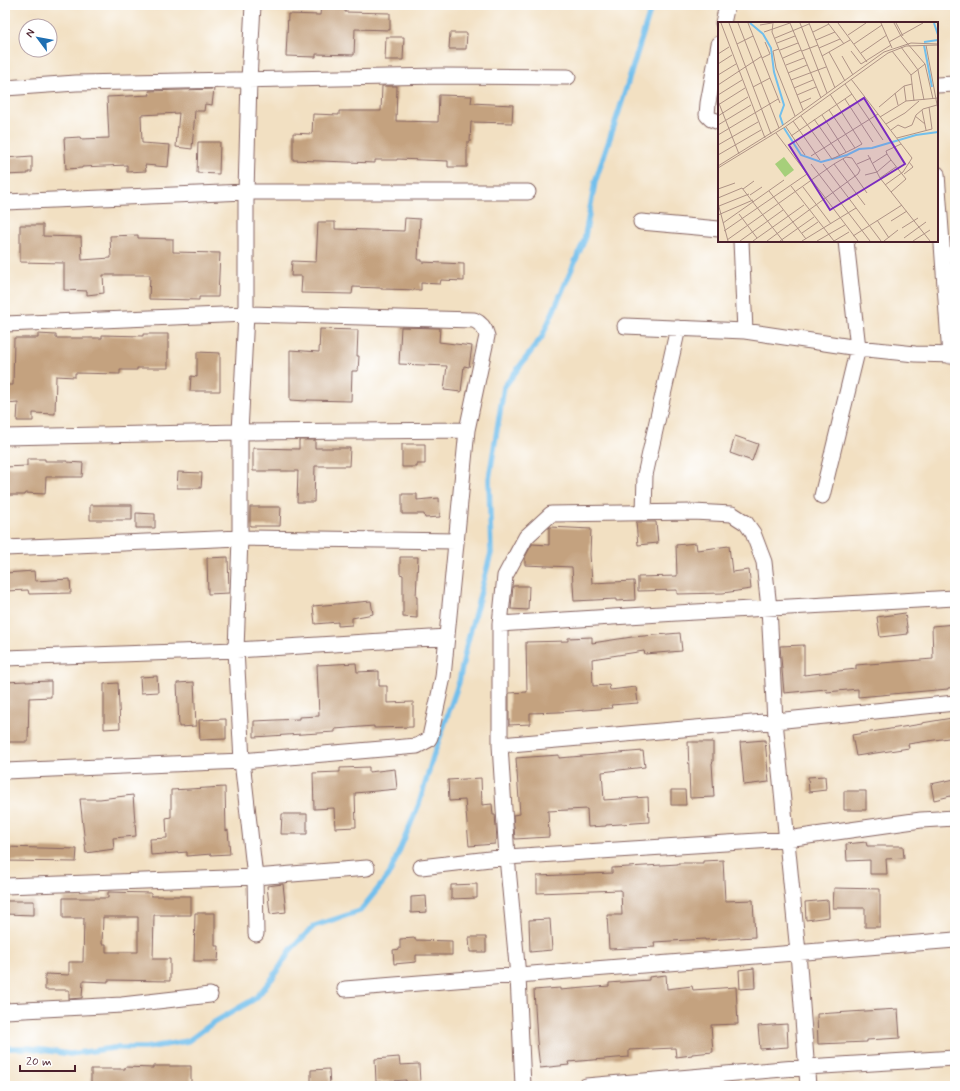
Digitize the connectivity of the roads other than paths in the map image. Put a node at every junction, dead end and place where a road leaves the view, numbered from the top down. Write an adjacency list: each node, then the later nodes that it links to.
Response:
1 (253, 5): 6 (street)
2 (727, 5): 3 (street)
3 (723, 22)
4 (718, 49): 10 (street)
5 (568, 77): 6 (street)
6 (249, 80): 9 (street); 12 (street)
7 (955, 84): 8 (street)
8 (938, 85)
9 (5, 88)
10 (718, 122)
11 (938, 186): 25 (street)
12 (246, 192): 13 (street); 14 (street); 19 (street)
13 (528, 192)
14 (5, 202)
15 (641, 222): 16 (street)
16 (718, 229)
17 (741, 242): 23 (street)
18 (846, 242): 24 (street)
19 (246, 314): 20 (street); 26 (street); 27 (street)
20 (5, 324)
21 (625, 326): 22 (street)
22 (678, 328): 23 (street); 30 (street)
23 (745, 331): 24 (street)
24 (858, 348): 25 (street); 29 (street)
25 (952, 355)
26 (467, 430): 27 (street); 32 (street)
27 (240, 432): 28 (street); 31 (street)
28 (5, 437)
29 (822, 496)
30 (644, 512): 35 (street); 36 (street)
31 (240, 538): 32 (street); 33 (street); 38 (street)
32 (456, 541): 37 (street)
33 (5, 548)
34 (955, 598): 35 (street)
35 (769, 608): 36 (street); 41 (street)
36 (500, 624): 42 (street)
37 (447, 637): 38 (street); 43 (street)
38 (236, 650): 39 (street); 43 (street)
39 (5, 658)
40 (955, 703): 41 (street)
41 (775, 721): 42 (street); 46 (street)
42 (500, 745): 47 (street)
43 (242, 761): 44 (street); 50 (street)
44 (5, 771)
45 (955, 818): 46 (street)
46 (787, 839): 47 (street); 54 (street)
47 (507, 857): 48 (street); 55 (street)
48 (420, 867)
49 (367, 868): 50 (street)
50 (255, 877): 51 (street); 52 (street)
51 (5, 886)
52 (256, 934)
53 (955, 940): 54 (street)
54 (798, 952): 55 (street); 60 (street)
55 (518, 976): 56 (street); 61 (street)
56 (345, 989)
57 (210, 995): 58 (street)
58 (5, 1011)
59 (955, 1058): 60 (street)
60 (807, 1067): 62 (street); 63 (street)
61 (523, 1086)
62 (586, 1086)
63 (808, 1086)

